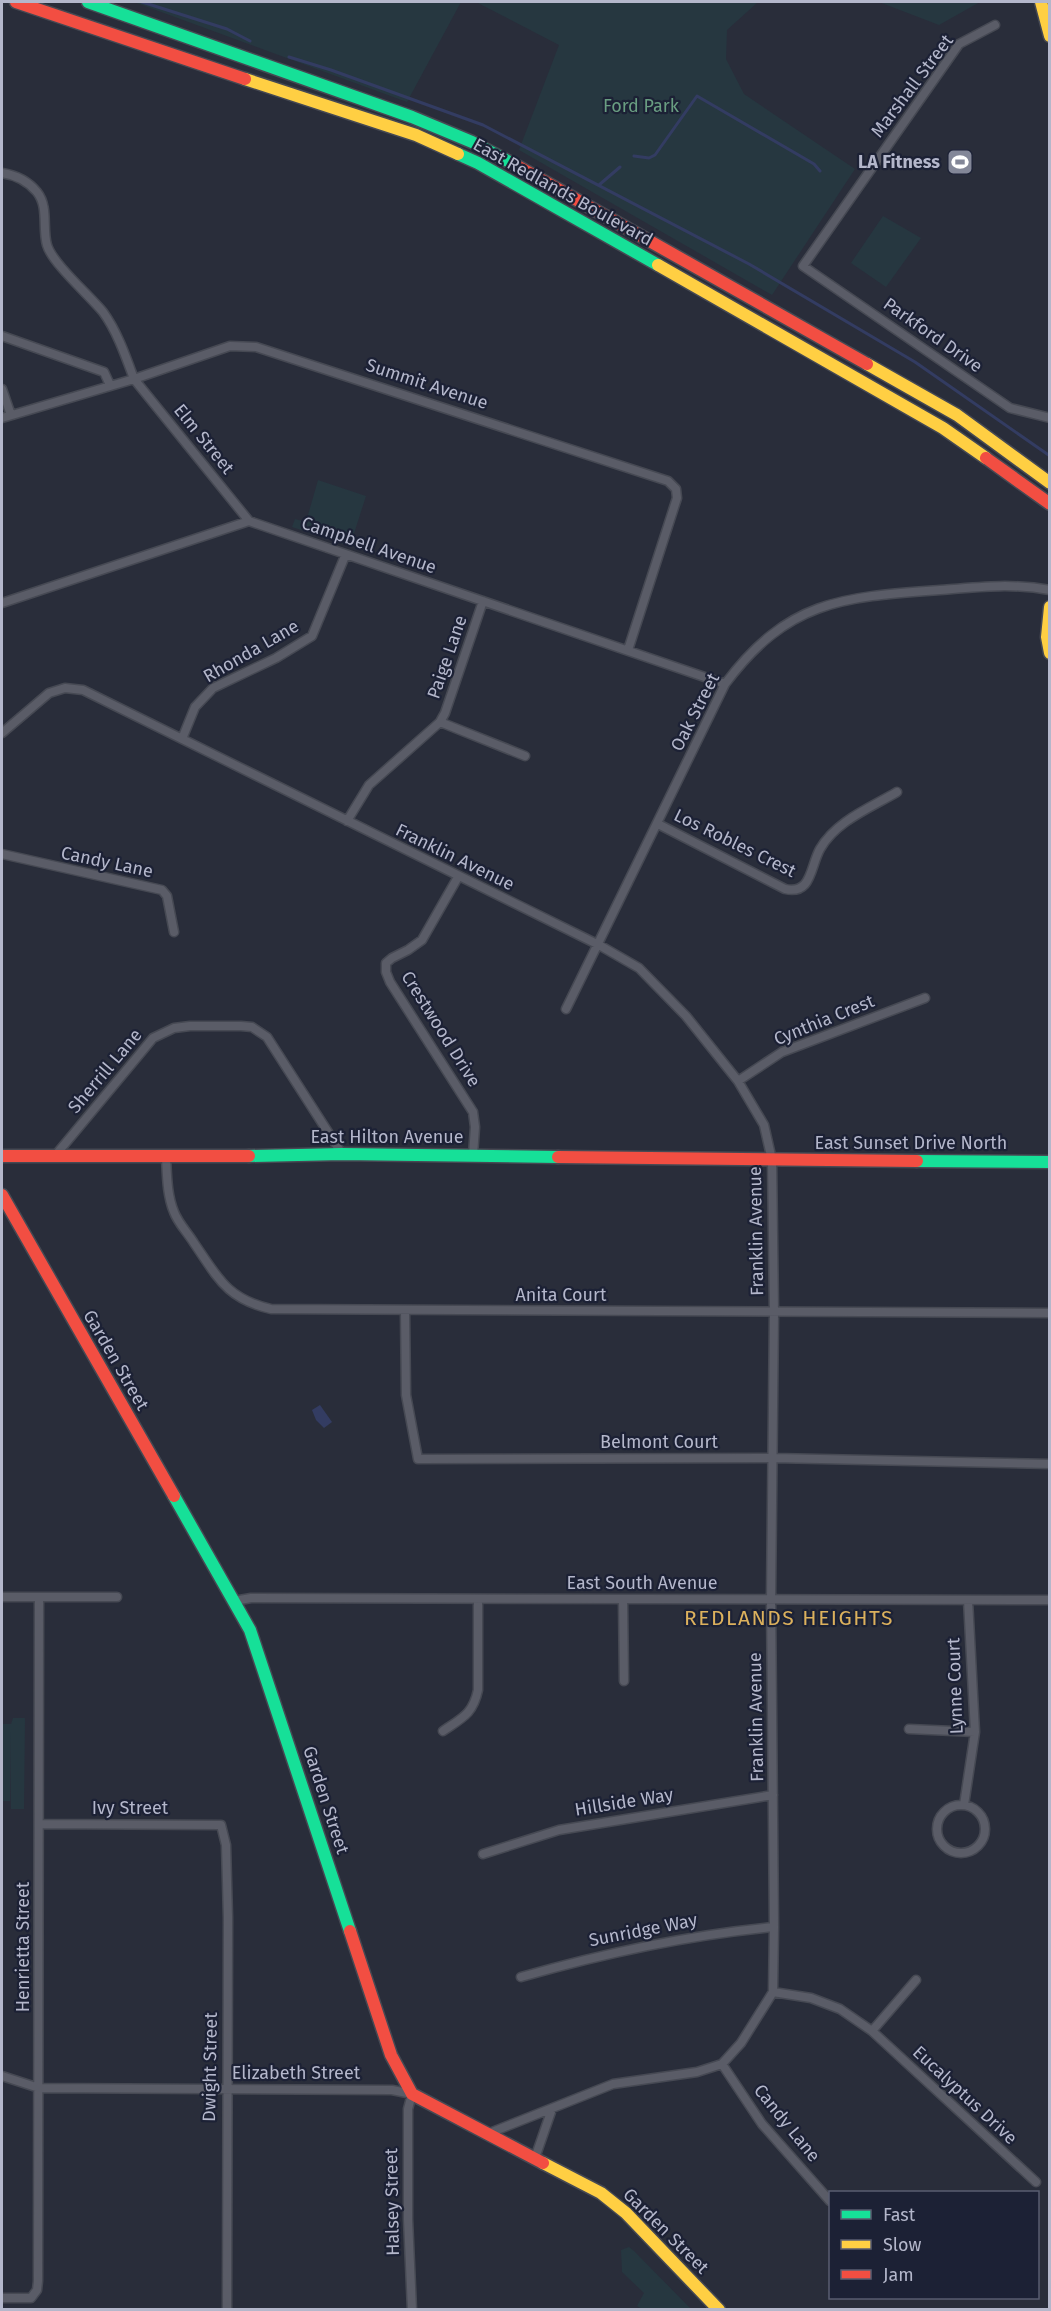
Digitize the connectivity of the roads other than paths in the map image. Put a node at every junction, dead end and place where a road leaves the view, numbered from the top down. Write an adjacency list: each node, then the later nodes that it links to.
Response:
1 (16, 2): 16 (main road, East Redlands Boulevard)
2 (88, 2): 15 (main road, East Redlands Boulevard)
3 (1041, 2): 5 (main road)
4 (995, 25): 7 (street, Marshall Street)
5 (1050, 36)
6 (2, 173): 9 (street, Elm Street)
7 (803, 266): 14 (street, Parkford Drive)
8 (2, 336): 10 (street)
9 (134, 379): 10 (street, Summit Avenue); 17 (street, Elm Street); 23 (street, Summit Avenue)
10 (110, 385): 12 (street, Summit Avenue)
11 (2, 390): 12 (street)
12 (11, 414): 13 (street, Summit Avenue)
13 (2, 418)
14 (1050, 418)
15 (1050, 483)
16 (1050, 504)
17 (249, 521): 18 (street, Campbell Avenue); 21 (street)
18 (345, 556): 20 (street, Campbell Avenue); 28 (street, Rhonda Lane)
19 (1050, 590): 25 (street, Oak Street)
20 (483, 601): 23 (street, Campbell Avenue); 26 (street, Paige Lane)
21 (2, 603)
22 (1050, 607): 24 (main road)
23 (628, 650): 25 (street, Campbell Avenue)
24 (1050, 653)
25 (725, 684): 32 (street, Oak Street)
26 (440, 722): 29 (street, Paige Lane); 31 (street, Paige Lane)
27 (2, 733): 28 (street, Franklin Avenue)
28 (182, 739): 31 (street, Franklin Avenue)
29 (525, 756)
30 (897, 792): 32 (street, Los Robles Crest)
31 (347, 821): 34 (street, Franklin Avenue)
32 (658, 824): 36 (street, Oak Street)
33 (2, 854): 35 (street, Candy Lane)
34 (458, 877): 36 (street, Franklin Avenue); 41 (street, Crestwood Drive)
35 (174, 932)
36 (599, 945): 38 (street, Oak Street); 39 (street, Franklin Avenue)
37 (925, 998): 39 (street, Cynthia Crest)
38 (566, 1009)
39 (738, 1081): 45 (street, Franklin Avenue)
40 (342, 1154): 41 (main road, East Hilton Avenue); 43 (street, Sherrill Lane); 44 (main road, East Hilton Avenue)
41 (473, 1155): 45 (main road, East Hilton Avenue)
42 (2, 1156): 43 (main road, East Hilton Avenue)
43 (54, 1157): 44 (main road, East Hilton Avenue)
44 (166, 1157): 48 (street, Anita Court)
45 (772, 1160): 46 (main road, East Sunset Drive North); 49 (street, Franklin Avenue)
46 (1050, 1162)
47 (2, 1195): 61 (main road, Garden Street)
48 (405, 1311): 49 (street, Anita Court); 51 (street, Belmont Court)
49 (774, 1312): 50 (street, Anita Court); 51 (street, Franklin Avenue)
50 (1050, 1313)
51 (774, 1458): 52 (street, Belmont Court); 58 (street, Franklin Avenue)
52 (1050, 1464)
53 (117, 1597): 55 (street)
54 (2, 1598): 55 (street)
55 (39, 1598): 68 (street, Henrietta Street)
56 (478, 1599): 57 (street, East South Avenue); 61 (street, East South Avenue); 64 (street)
57 (623, 1600): 58 (street, East South Avenue); 62 (street)
58 (771, 1600): 59 (street, East South Avenue); 66 (street, Franklin Avenue)
59 (968, 1600): 60 (street, East South Avenue); 65 (street, Lynne Court)
60 (1050, 1600)
61 (234, 1601): 80 (main road, Garden Street)
62 (624, 1681)
63 (909, 1729): 65 (street)
64 (443, 1731)
65 (975, 1732): 67 (street, Lynne Court)
66 (773, 1795): 70 (street, Hillside Way); 71 (street, Franklin Avenue)
67 (964, 1805): 67 (street)
68 (39, 1824): 69 (street, Ivy Street); 78 (street, Henrietta Street)
69 (220, 1825): 79 (street, Dwight Street)
70 (483, 1854)
71 (774, 1927): 72 (street, Sunridge Way); 74 (street, Franklin Avenue)
72 (521, 1977)
73 (916, 1980): 75 (street)
74 (773, 1992): 75 (street, Eucalyptus Drive); 76 (street)
75 (872, 2031): 84 (street, Eucalyptus Drive)
76 (722, 2064): 81 (street); 85 (street, Candy Lane)
77 (2, 2076): 78 (street, Elizabeth Street)
78 (39, 2088): 79 (street, Elizabeth Street); 86 (street, Henrietta Street)
79 (226, 2090): 80 (street, Elizabeth Street); 87 (street, Dwight Street)
80 (412, 2094): 82 (main road, Garden Street); 88 (street, Halsey Street)
81 (552, 2109): 82 (street); 83 (street)
82 (486, 2134): 83 (main road, Garden Street)
83 (535, 2158): 89 (main road, Garden Street)
84 (1036, 2182)
85 (829, 2199)
86 (2, 2298)
87 (226, 2310)
88 (412, 2310)
89 (719, 2310)

